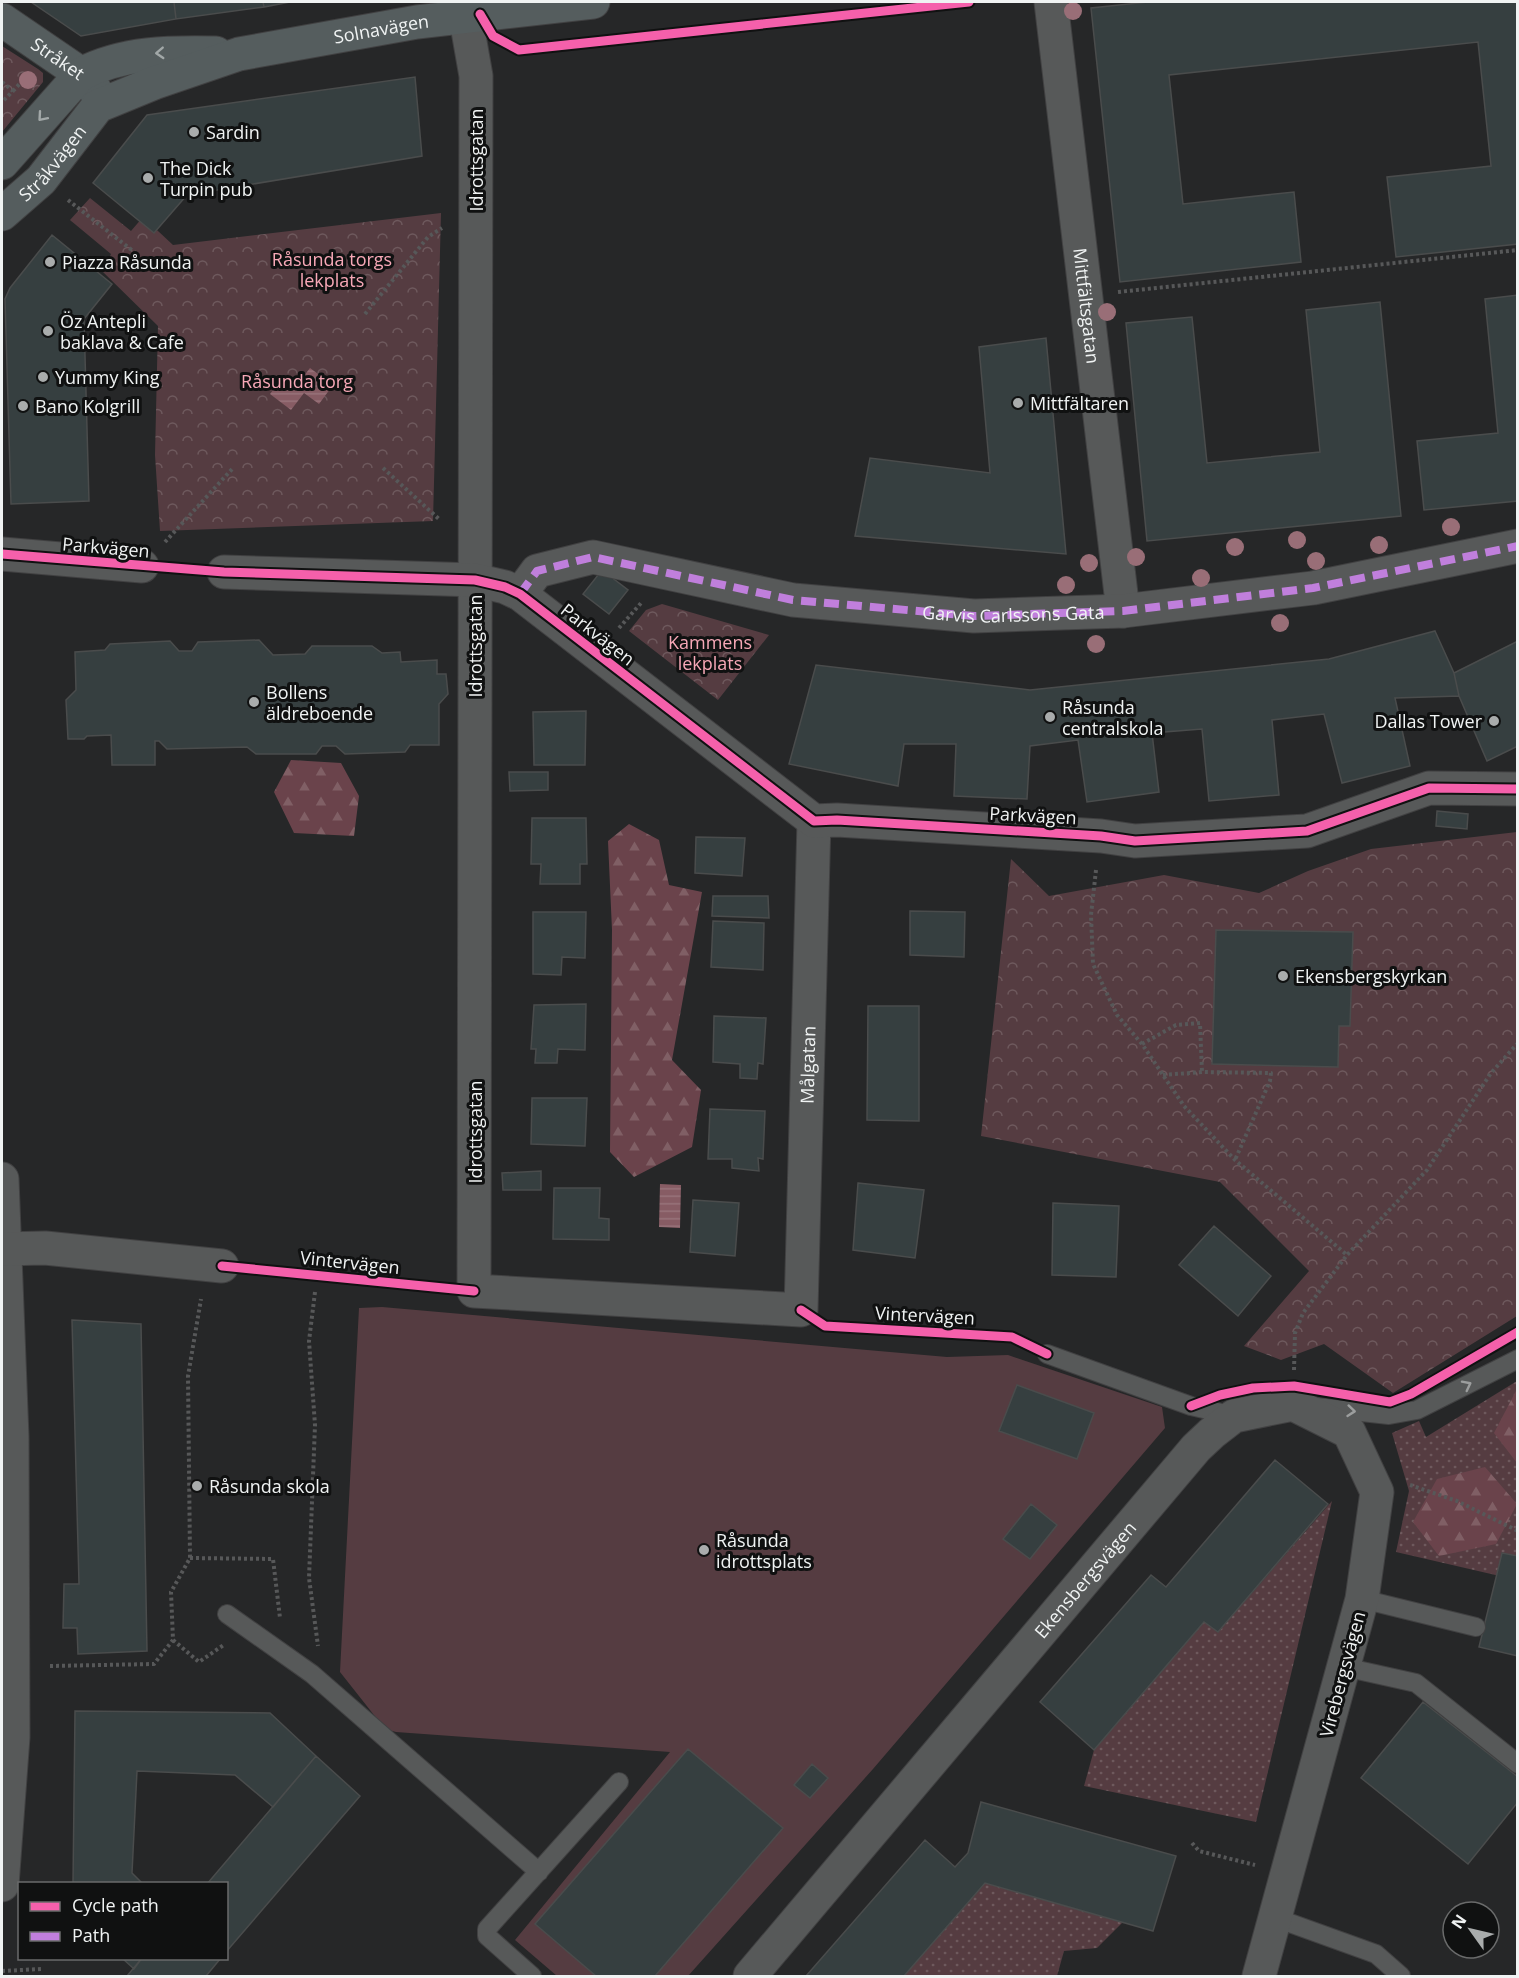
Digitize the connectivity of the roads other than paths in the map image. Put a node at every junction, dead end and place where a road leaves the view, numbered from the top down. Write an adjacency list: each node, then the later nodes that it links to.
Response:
1 (593, 2): 3 (street, Solnavägen)
2 (1051, 2): 16 (street, Mittfältsgatan)
3 (465, 8): 5 (street, Solnavägen); 14 (street, Idrottsgatan)
4 (2, 20): 6 (street, Stråket)
5 (239, 54): 6 (street, Solnavägen, one-way to 6); 7 (street, Solnavägen)
6 (81, 74): 7 (street, Stråket); 8 (street, Stråkvägen, one-way to 8)
7 (98, 106): 9 (street, Stråkvägen)
8 (2, 163)
9 (2, 214)
10 (1518, 546): 16 (street, Garvis Carlssons Gata)
11 (2, 554): 12 (street, Parkvägen)
12 (142, 567)
13 (224, 573): 14 (street, Parkvägen)
14 (476, 580): 15 (street, Parkvägen); 22 (street, Idrottsgatan)
15 (520, 594): 16 (street, Garvis Carlssons Gata); 18 (street, Parkvägen)
16 (1123, 611)
17 (1518, 789): 18 (street, Parkvägen)
18 (814, 821): 22 (street, Målgatan)
19 (2, 1179): 20 (street)
20 (2, 1249): 21 (street); 27 (street)
21 (222, 1266)
22 (801, 1310)
23 (1047, 1354): 26 (lane)
24 (1518, 1359): 25 (lane, Ekensbergsvägen, one-way to 24)
25 (1293, 1390): 26 (street, Ekensbergsvägen); 28 (street, Virebergsvägen)
26 (1234, 1416): 39 (street, Ekensbergsvägen)
27 (7, 1437): 32 (street)
28 (1362, 1599): 30 (lane); 31 (street, Virebergsvägen)
29 (227, 1614): 35 (lane)
30 (1476, 1627)
31 (1344, 1667): 33 (lane); 37 (street, Virebergsvägen)
32 (7, 1738): 36 (street)
33 (1518, 1764)
34 (619, 1782): 35 (lane)
35 (539, 1872): 38 (lane)
36 (2, 1885)
37 (1276, 1918): 40 (street, Virebergsvägen); 41 (lane)
38 (532, 1977)
39 (750, 1977)
40 (1260, 1977)
41 (1401, 1977)

